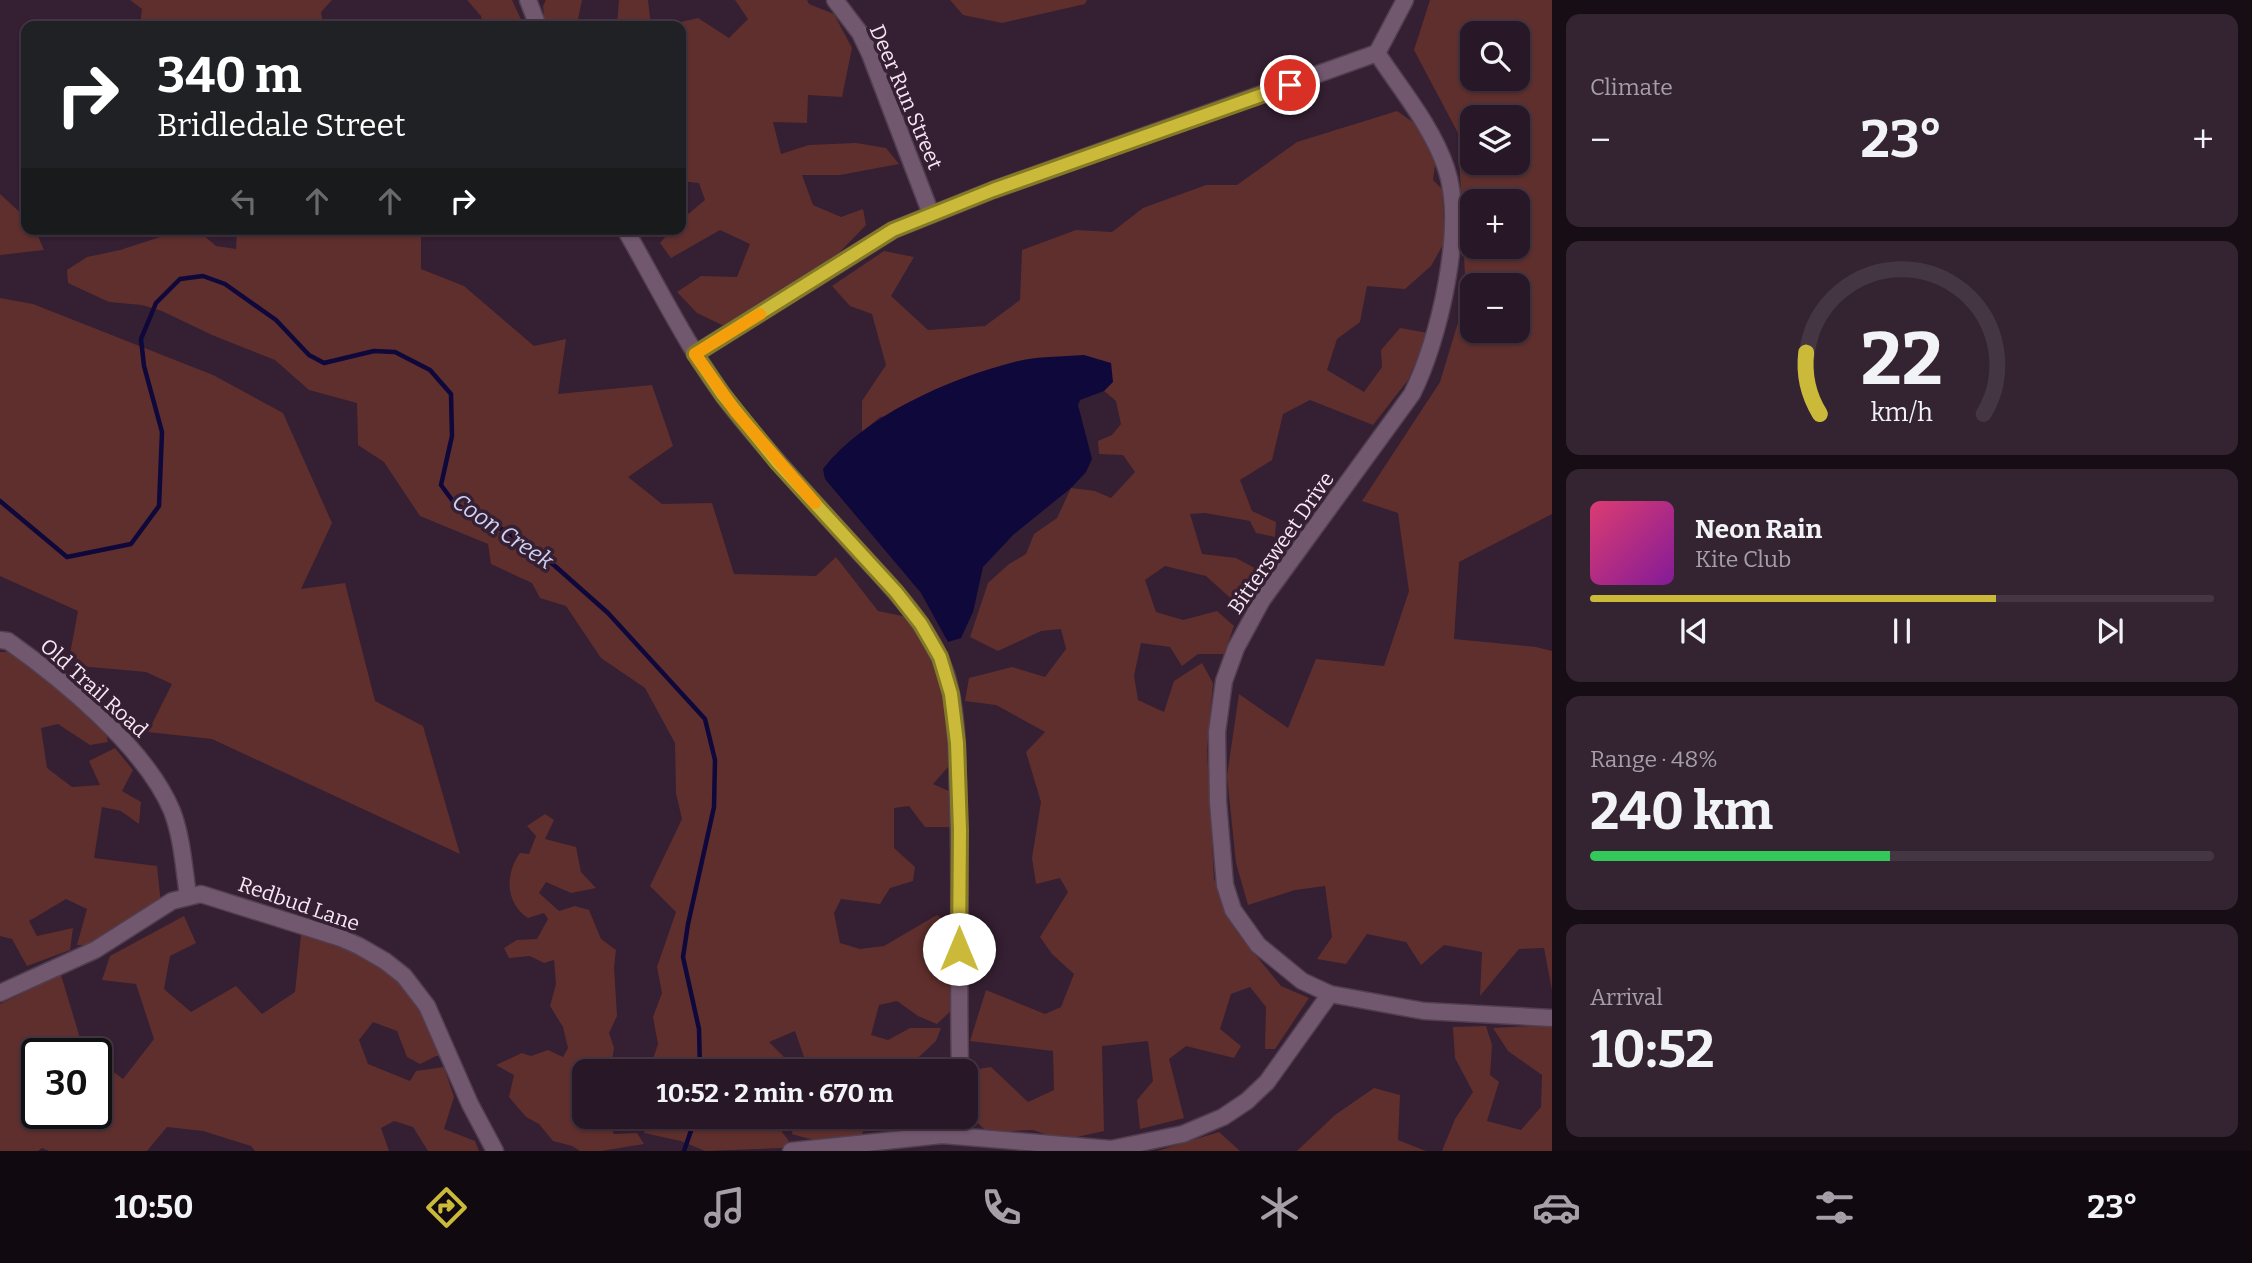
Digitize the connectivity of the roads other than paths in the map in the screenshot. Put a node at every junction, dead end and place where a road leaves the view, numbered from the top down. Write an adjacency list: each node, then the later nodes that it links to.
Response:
1 (528, 0): 4 (street)
2 (835, 0): 6 (street, Deer Run Street)
3 (1405, 0): 5 (street)
4 (536, 21)
5 (1377, 53): 6 (street); 12 (street, Bittersweet Drive)
6 (931, 214): 8 (street)
7 (628, 235): 8 (street)
8 (695, 354): 14 (street)
9 (0, 640): 10 (street, Old Trail Road)
10 (188, 896): 11 (street); 18 (street, Redbud Lane)
11 (0, 993)
12 (1330, 994): 13 (street, Bittersweet Drive); 17 (street)
13 (1552, 1018)
14 (960, 1059)
15 (962, 1129): 16 (street)
16 (962, 1135): 17 (street); 19 (street)
17 (1111, 1150)
18 (495, 1151)
19 (791, 1151)

